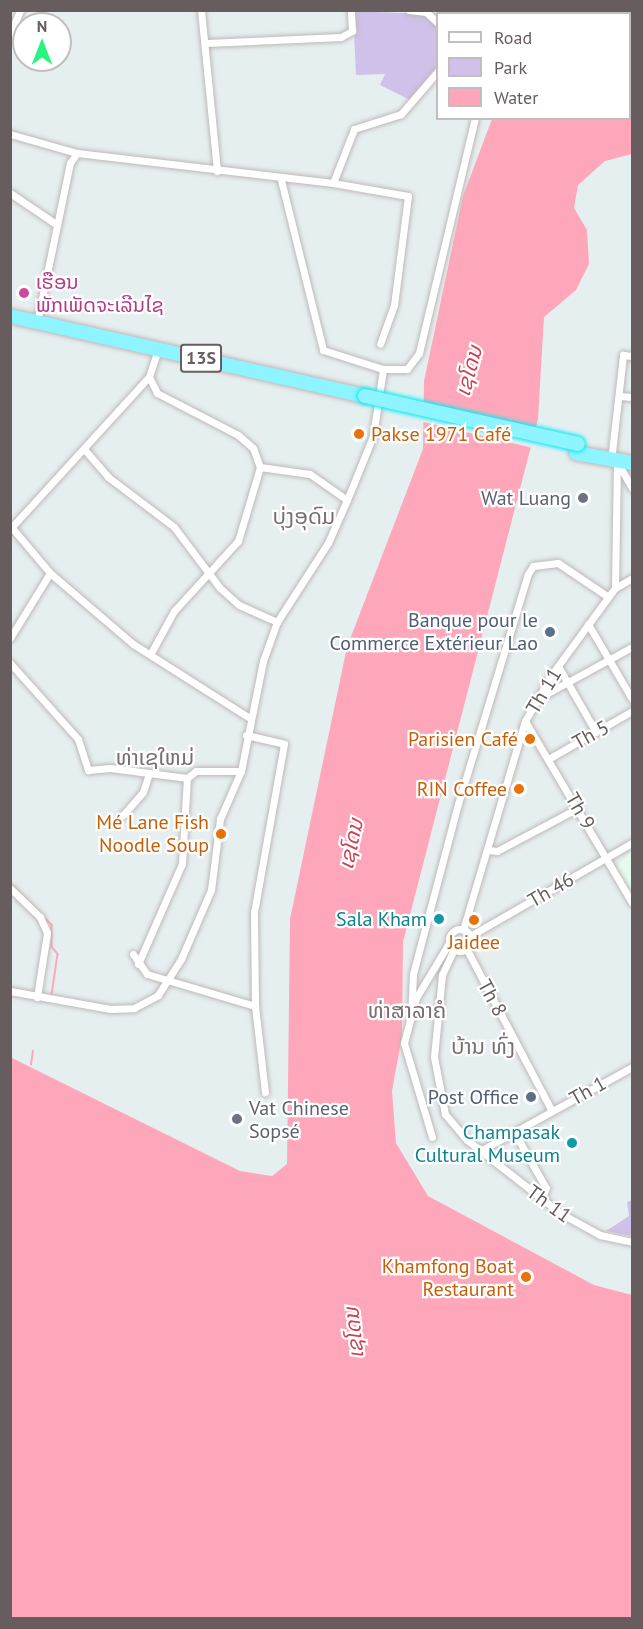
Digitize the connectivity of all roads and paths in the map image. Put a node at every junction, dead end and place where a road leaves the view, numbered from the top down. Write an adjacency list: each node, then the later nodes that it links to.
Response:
1 (20, 10): 6 (street)
2 (201, 10): 7 (street)
3 (351, 10): 7 (street)
4 (409, 10): 5 (street)
5 (436, 21)
6 (10, 34)
7 (207, 43): 12 (street)
8 (436, 73): 14 (street)
9 (475, 120): 23 (street)
10 (10, 134): 11 (street)
11 (77, 153): 12 (street); 16 (street)
12 (217, 171): 13 (street)
13 (282, 180): 14 (street); 23 (street)
14 (333, 183): 20 (street)
15 (10, 193): 16 (street)
16 (56, 224): 19 (street)
17 (10, 316): 19 (highway, 13S)
18 (10, 323): 19 (highway, 13S)
19 (36, 325): 21 (highway, 13S)
20 (380, 344)
21 (157, 352): 24 (street); 29 (highway, 13S)
22 (633, 356): 25 (street)
23 (383, 369): 33 (street)
24 (149, 377): 27 (street); 31 (street)
25 (620, 396): 26 (street); 29 (street)
26 (633, 397)
27 (84, 449): 34 (street); 36 (street)
28 (633, 455): 29 (highway, 13S)
29 (615, 456): 30 (highway, 13S); 32 (street); 38 (street)
30 (633, 463)
31 (260, 467): 33 (street); 36 (street)
32 (633, 488)
33 (347, 500): 40 (street)
34 (12, 529): 35 (street)
35 (50, 573): 42 (street); 44 (street)
36 (210, 575): 40 (street); 44 (street)
37 (633, 578): 38 (street, Th 11)
38 (615, 588): 39 (street, Th 11)
39 (607, 596): 41 (street, Th 11); 77 (street)
40 (277, 622): 52 (street)
41 (588, 624): 45 (street); 47 (street, Th 11)
42 (10, 638)
43 (633, 647): 45 (street)
44 (151, 653): 52 (street)
45 (609, 660): 48 (street); 49 (street)
46 (10, 663): 58 (street)
47 (558, 666): 48 (street); 50 (street, Th 11)
48 (568, 685): 50 (street); 54 (street)
49 (633, 699)
50 (535, 700): 53 (street, Th 11)
51 (633, 711): 54 (street, Th 5)
52 (248, 717): 55 (street)
53 (525, 721): 56 (street, Th 9); 63 (street, Th 11)
54 (596, 732): 56 (street, Th 5)
55 (246, 735): 57 (street); 76 (street)
56 (550, 758): 60 (street, Th 9)
57 (241, 771): 59 (street); 73 (street)
58 (150, 773): 59 (street); 61 (street)
59 (187, 778): 72 (street)
60 (578, 808): 63 (street); 64 (street, Th 9)
61 (123, 814)
62 (633, 843): 64 (street, Th 46)
63 (489, 850): 67 (street, Th 11)
64 (607, 857): 66 (street, Th 9); 68 (street, Th 46)
65 (10, 888): 75 (street)
66 (633, 903)
67 (463, 930): 68 (street); 69 (street)
68 (470, 936): 70 (street)
69 (452, 946): 70 (street); 77 (street); 83 (street, Th 11)
70 (466, 948): 80 (street, Th 8)
71 (133, 954): 72 (street)
72 (138, 964): 73 (street)
73 (167, 981): 75 (street); 76 (street)
74 (10, 991): 75 (street)
75 (37, 997)
76 (255, 1006): 79 (street)
77 (411, 1018): 82 (street)
78 (633, 1067): 80 (street, Th 1)
79 (265, 1092)
80 (552, 1111): 81 (street, Th 1)
81 (514, 1132): 83 (street, Th 1); 84 (street)
82 (432, 1137)
83 (480, 1151): 84 (street, Th 11)
84 (541, 1199): 85 (street, Th 11)
85 (633, 1242)

